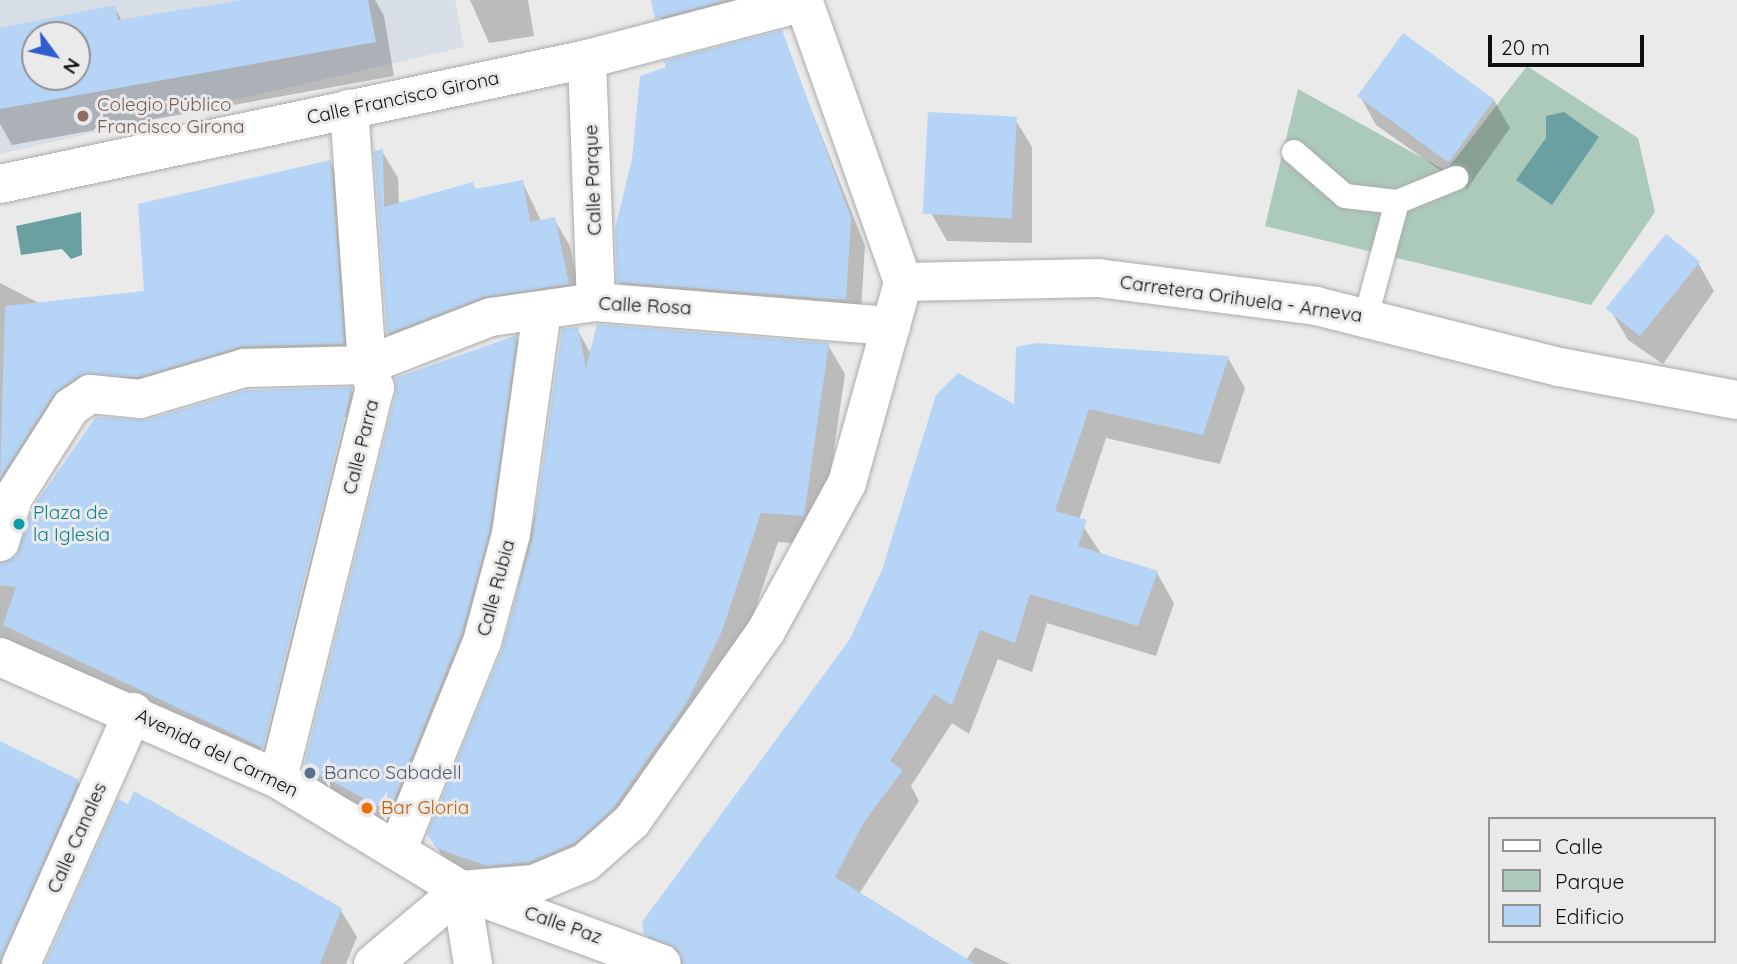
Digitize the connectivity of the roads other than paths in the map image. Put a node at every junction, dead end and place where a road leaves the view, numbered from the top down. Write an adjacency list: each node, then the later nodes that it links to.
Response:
1 (804, 1): 2 (street, Calle Francisco Girona); 8 (street)
2 (587, 59): 3 (street, Calle Francisco Girona); 9 (street, Calle Parque)
3 (349, 109): 6 (street, Calle Francisco Girona); 13 (street, Calle Parra)
4 (1294, 152): 7 (lane)
5 (1456, 178): 7 (lane)
6 (0, 184)
7 (1397, 202): 11 (lane)
8 (903, 282): 11 (street, Carretera Orihuela - Arneva); 12 (street)
9 (596, 302): 10 (street, Calle Rosa); 12 (street, Calle Rosa)
10 (542, 311): 13 (street, Calle Rosa); 19 (street, Calle Rubia)
11 (1366, 317): 14 (street, Carretera Orihuela - Arneva)
12 (891, 327): 20 (street)
13 (367, 365): 15 (street, Calle Rosa); 18 (street, Calle Parra)
14 (1737, 400)
15 (0, 542)
16 (0, 656): 17 (street, Avenida del Carmen)
17 (133, 712): 18 (street, Avenida del Carmen); 21 (street, Calle Canales)
18 (278, 779): 19 (street, Avenida del Carmen)
19 (397, 851): 20 (street, Avenida del Carmen)
20 (461, 890): 22 (street); 23 (street); 24 (street, Calle Paz)
21 (21, 964)
22 (373, 964)
23 (473, 964)
24 (662, 964)

